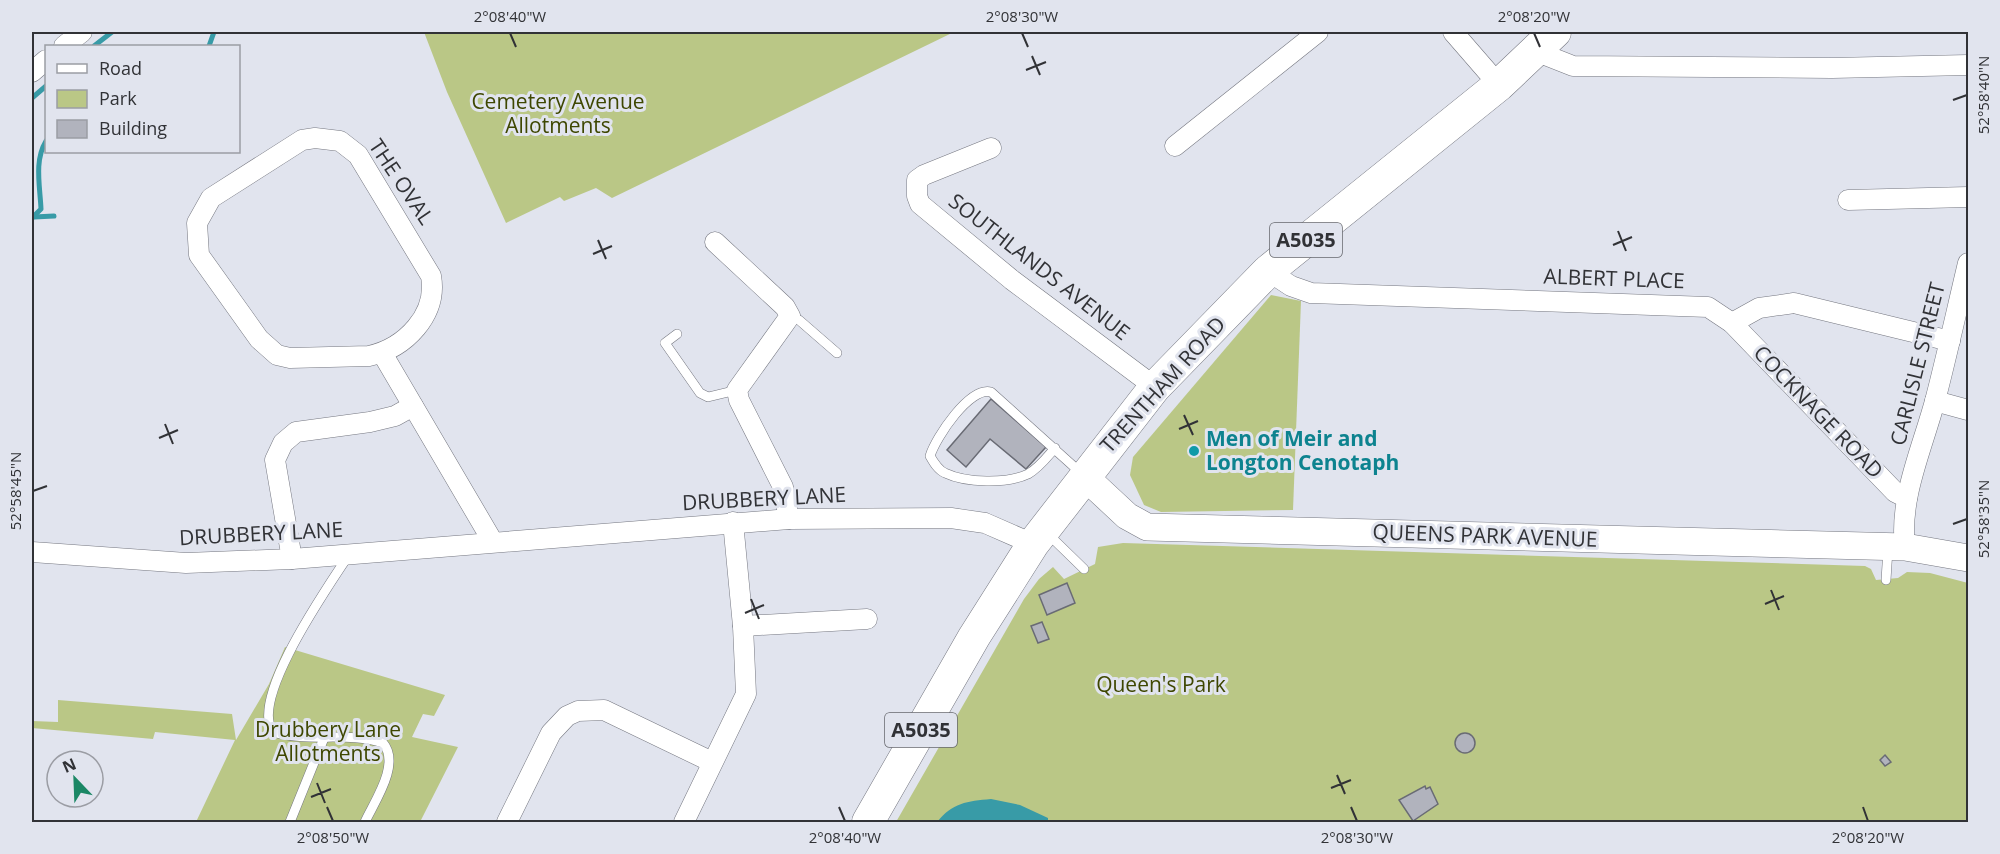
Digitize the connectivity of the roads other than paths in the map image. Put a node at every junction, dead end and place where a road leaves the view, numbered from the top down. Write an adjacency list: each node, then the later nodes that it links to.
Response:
1 (82, 32): 5 (street)
2 (1318, 32): 10 (street)
3 (1453, 32): 9 (street)
4 (1545, 41): 7 (street); 9 (main road, TRENTHAM ROAD / A5035)
5 (65, 45)
6 (45, 61): 8 (street)
7 (1968, 65)
8 (32, 72)
9 (1499, 85): 15 (main road, TRENTHAM ROAD / A5035)
10 (1175, 146)
11 (991, 148): 23 (street, SOUTHLANDS AVENUE)
12 (1968, 197): 13 (street)
13 (1848, 200)
14 (715, 242): 17 (street)
15 (1268, 272): 18 (street, ALBERT PLACE); 23 (main road, TRENTHAM ROAD / A5035)
16 (1967, 272): 20 (street, CARLISLE STREET)
17 (790, 316): 22 (lane); 24 (street)
18 (1732, 323): 20 (street); 30 (street, COCKNAGE ROAD)
19 (677, 334): 24 (lane)
20 (1950, 341): 25 (street, CARLISLE STREET)
21 (382, 353): 21 (street, THE OVAL); 26 (street)
22 (837, 353)
23 (1155, 387): 29 (main road, TRENTHAM ROAD / A5035)
24 (737, 390): 31 (street)
25 (1935, 401): 27 (street); 30 (street, CARLISLE STREET)
26 (413, 406): 34 (street); 40 (street)
27 (1968, 410)
28 (1055, 448): 28 (lane); 29 (lane)
29 (1084, 476): 33 (main road, TRENTHAM ROAD / A5035); 35 (street, QUEENS PARK AVENUE)
30 (1907, 498): 35 (street, CARLISLE STREET)
31 (789, 519): 32 (street, DRUBBERY LANE); 33 (street, DRUBBERY LANE)
32 (733, 522): 34 (street, DRUBBERY LANE); 44 (street)
33 (1038, 537): 41 (lane); 51 (main road, TRENTHAM ROAD / A5035)
34 (493, 542): 37 (street, DRUBBERY LANE)
35 (1896, 547): 39 (street); 42 (lane)
36 (32, 552): 38 (street); 40 (street, DRUBBERY LANE)
37 (350, 555): 40 (street, DRUBBERY LANE); 45 (lane)
38 (32, 557)
39 (1968, 558)
40 (292, 559)
41 (1084, 569)
42 (1886, 580)
43 (867, 621): 44 (street)
44 (743, 626): 46 (street)
45 (324, 738): 47 (lane); 48 (lane)
46 (712, 762): 49 (street); 50 (street)
47 (290, 822)
48 (365, 822)
49 (507, 822)
50 (684, 822)
51 (868, 822)

